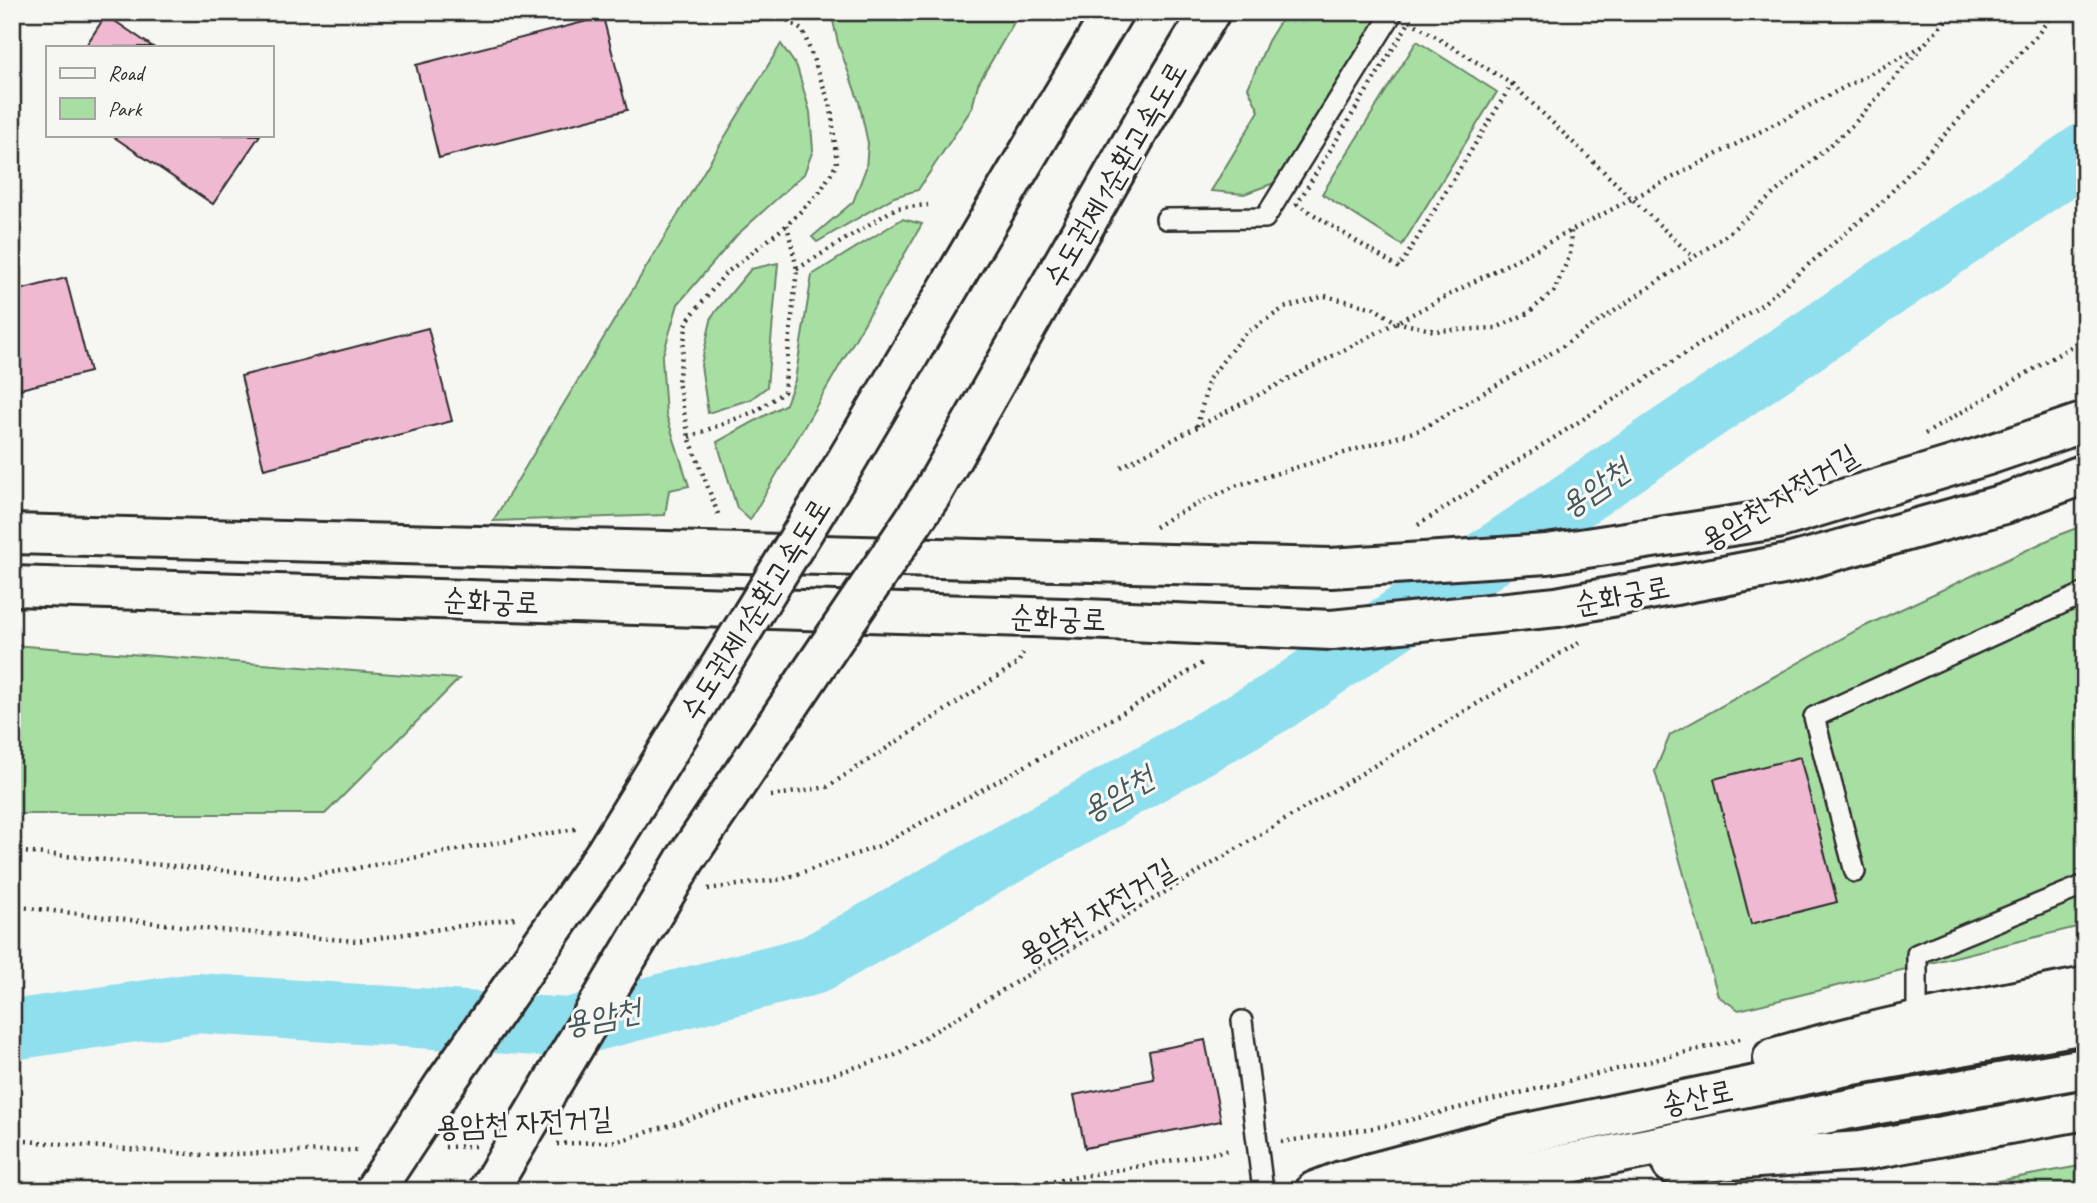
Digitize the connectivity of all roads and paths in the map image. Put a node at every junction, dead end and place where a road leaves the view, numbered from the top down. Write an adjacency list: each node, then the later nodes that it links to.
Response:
1 (776, 12): 11 (path)
2 (1114, 12): 49 (main road, 수도권제1순환고속도로, bridge)
3 (1210, 12): 50 (main road, 수도권제1순환고속도로, bridge)
4 (1393, 12): 10 (lane)
5 (1953, 12): 6 (path)
6 (1928, 43): 8 (path); 13 (path)
7 (1512, 84): 7 (path); 8 (path)
8 (1631, 198): 12 (path); 13 (path)
9 (928, 205): 14 (path)
10 (1166, 219)
11 (787, 225): 14 (path); 20 (path)
12 (1571, 229): 15 (path); 15 (path)
13 (1694, 258): 24 (path)
14 (797, 269): 20 (path)
15 (1396, 321): 18 (path); 18 (path)
16 (2085, 336): 19 (path)
17 (2085, 422): 25 (main road, 순화궁로, bridge)
18 (1197, 427): 21 (path)
19 (1923, 435)
20 (689, 437): 23 (path)
21 (1121, 467)
22 (2085, 474): 26 (main road, 순화궁로, bridge)
23 (718, 514)
24 (1150, 530)
25 (12, 534)
26 (12, 586)
27 (2085, 593): 33 (lane)
28 (1587, 637): 43 (path, 용암천 자전거길)
29 (1025, 649): 30 (path)
30 (761, 798)
31 (588, 827): 32 (path)
32 (12, 851)
33 (1855, 872)
34 (2085, 885): 36 (lane)
35 (2085, 987): 36 (main road)
36 (1917, 1020): 48 (main road)
37 (1242, 1021): 45 (lane)
38 (2085, 1024): 48 (main road, 송산로)
39 (1757, 1035): 45 (path)
40 (2085, 1068): 48 (main road, 송산로)
41 (2085, 1110): 48 (main road)
42 (12, 1140): 47 (path)
43 (550, 1144)
44 (480, 1146): 46 (path, 용암천 자전거길)
45 (1257, 1146): 51 (path); 52 (lane)
46 (439, 1147)
47 (369, 1150)
48 (1504, 1156): 53 (main road, 송산로); 54 (main road, 송산로)
49 (374, 1191)
50 (488, 1191)
51 (998, 1191)
52 (1263, 1191)
53 (1315, 1191)
54 (1424, 1191)

